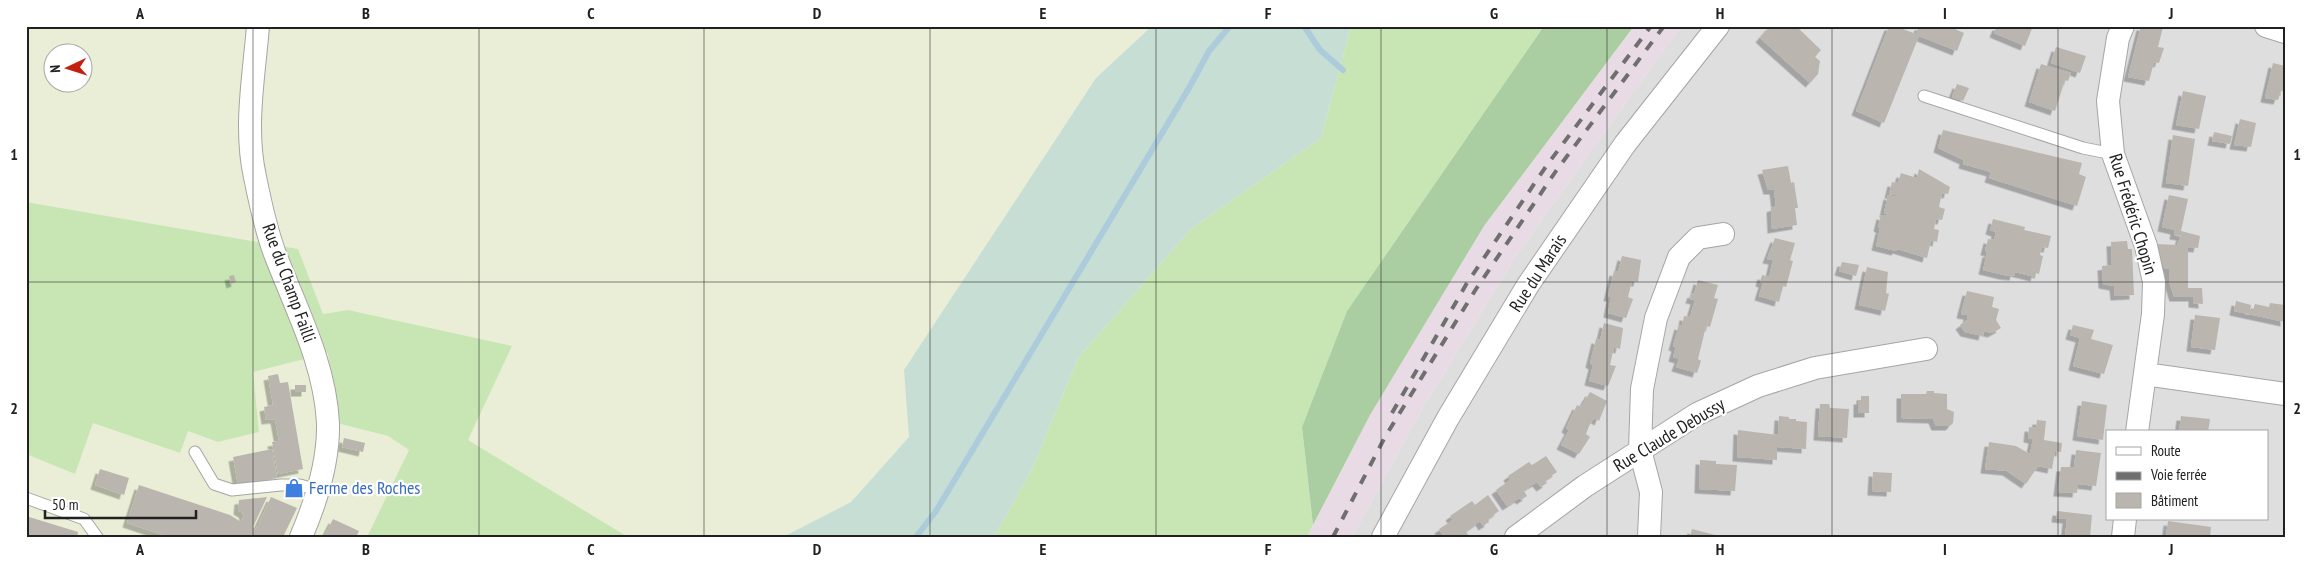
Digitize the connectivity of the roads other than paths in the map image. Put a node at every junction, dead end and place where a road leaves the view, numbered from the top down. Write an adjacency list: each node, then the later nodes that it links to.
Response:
1 (258, 26): 15 (street, Rue du Champ Failli)
2 (1718, 26): 20 (street, Rue du Marais)
3 (2122, 26): 7 (street, Rue Frédéric Chopin)
4 (2266, 26): 5 (street)
5 (2285, 32)
6 (1924, 96): 7 (lane)
7 (2113, 154): 10 (street, Rue Frédéric Chopin)
8 (1723, 234): 13 (street)
9 (1926, 349): 13 (street, Rue Claude Debussy)
10 (2145, 374): 11 (street); 12 (street, Rue Frédéric Chopin)
11 (2285, 394)
12 (2137, 430)
13 (1640, 450): 21 (street, Rue Claude Debussy); 22 (street)
14 (195, 452): 15 (lane)
15 (318, 490): 19 (street, Rue du Champ Failli)
16 (26, 498): 18 (lane)
17 (2125, 520): 23 (street)
18 (97, 537)
19 (301, 537)
20 (1384, 537)
21 (1516, 537)
22 (1649, 537)
23 (2123, 537)

